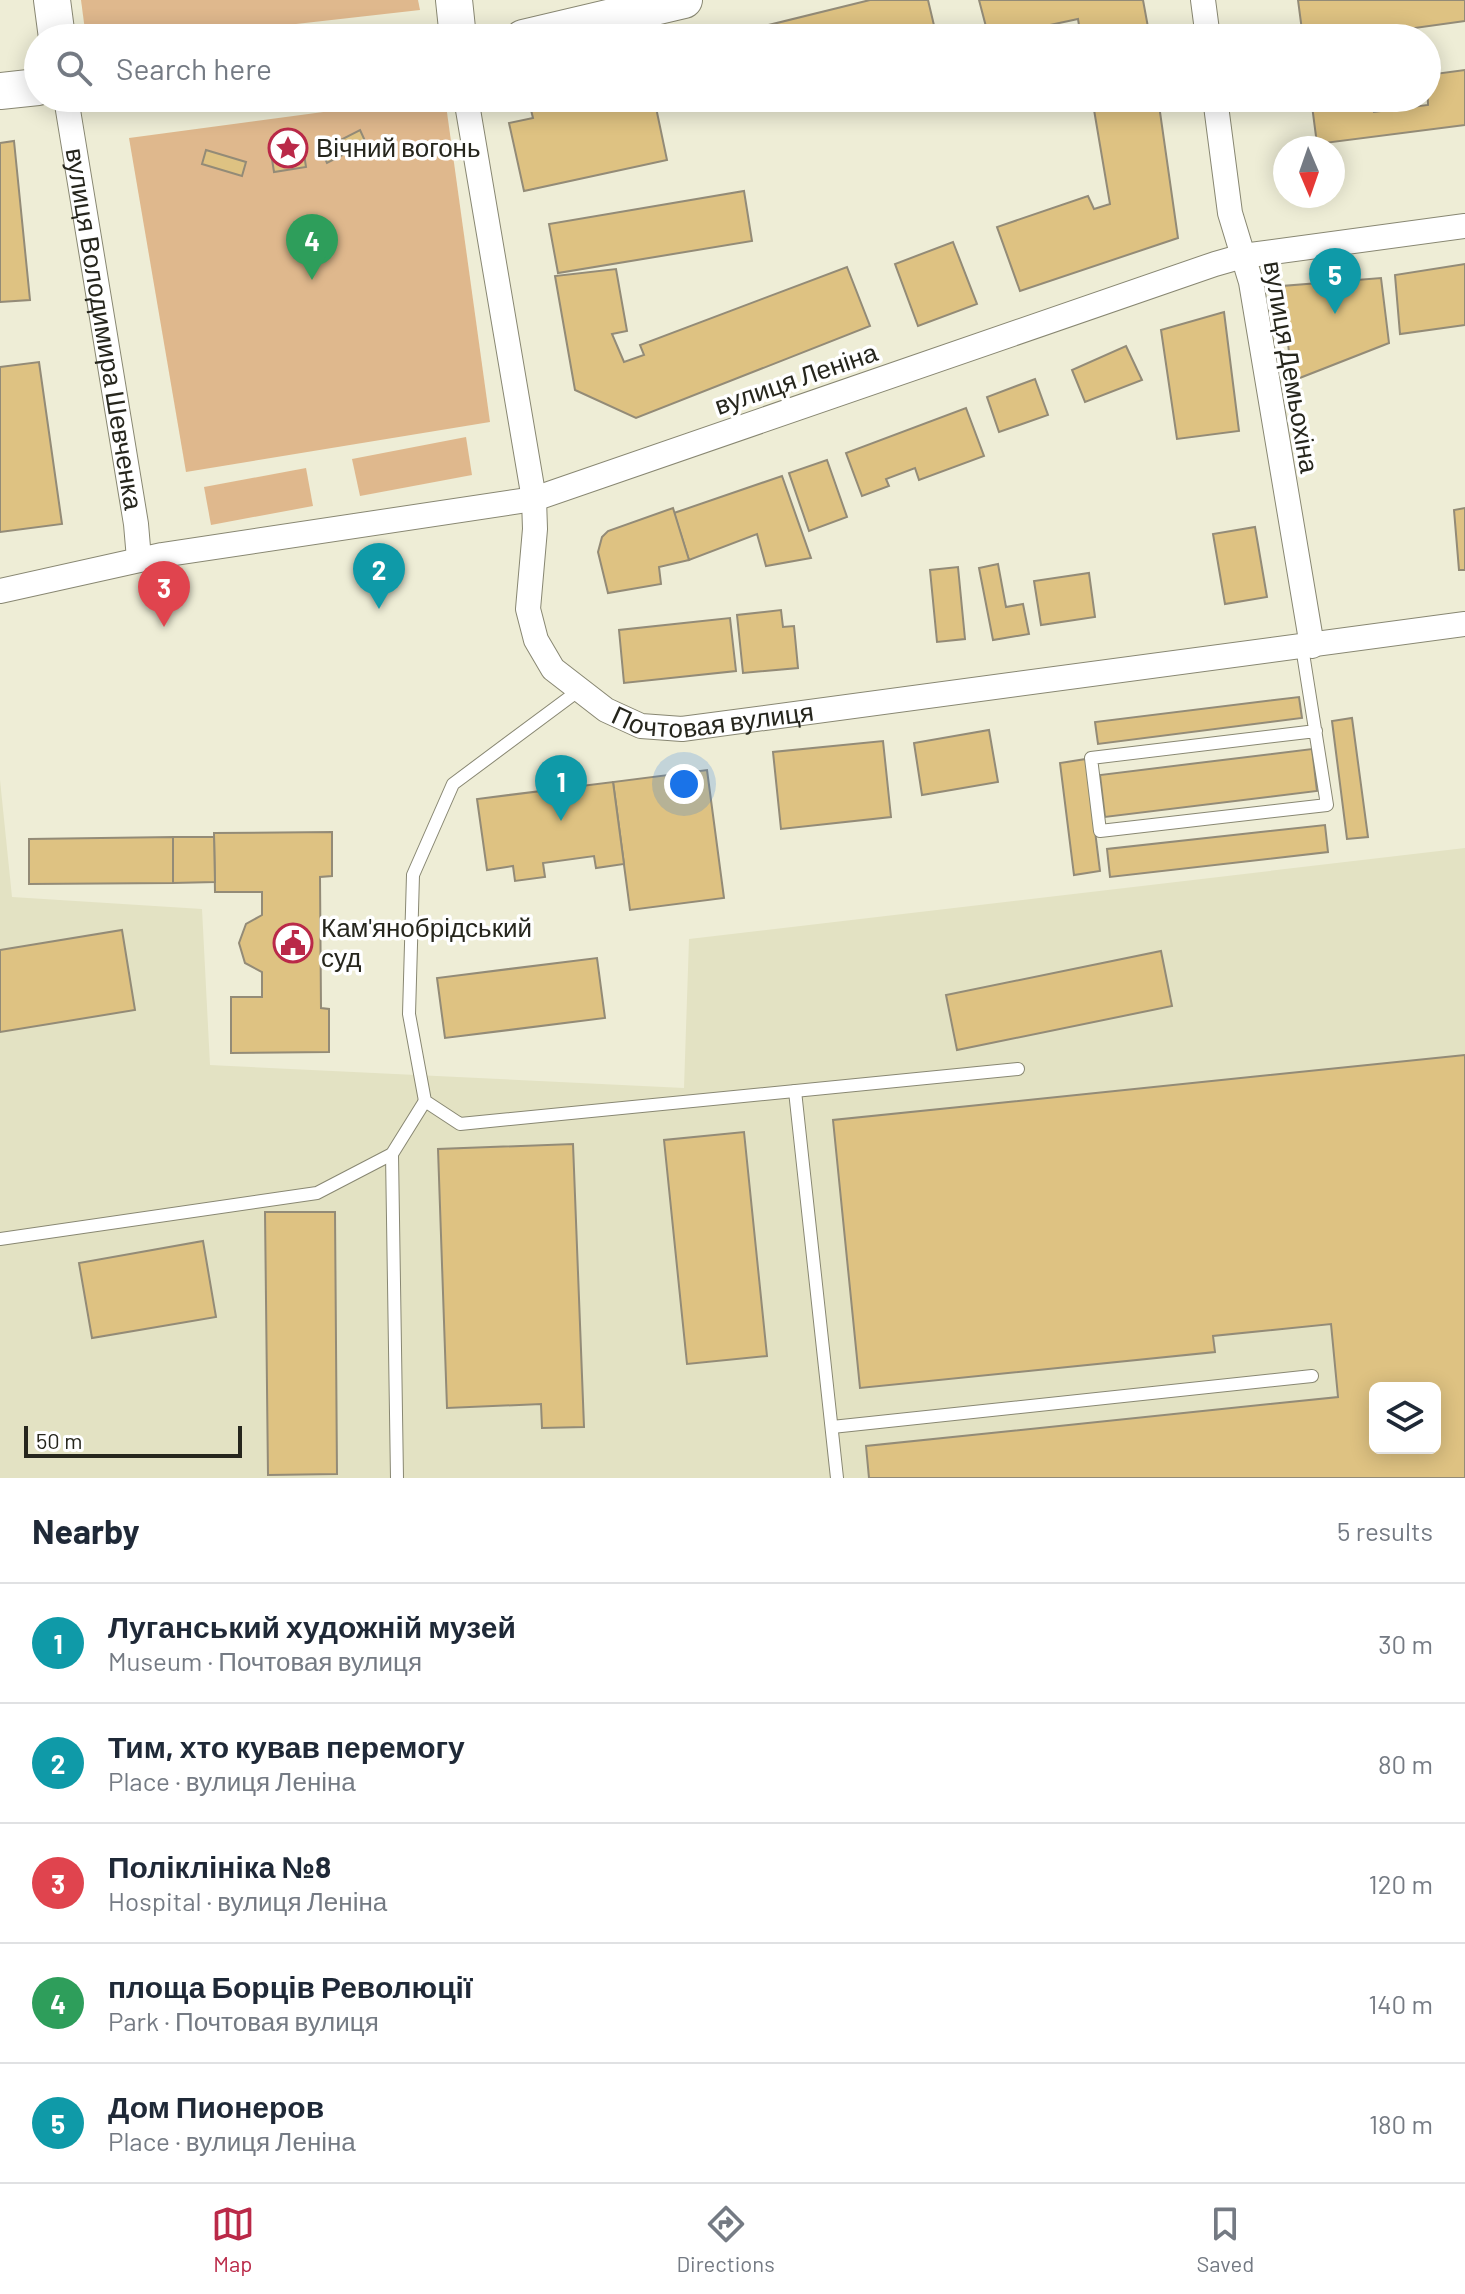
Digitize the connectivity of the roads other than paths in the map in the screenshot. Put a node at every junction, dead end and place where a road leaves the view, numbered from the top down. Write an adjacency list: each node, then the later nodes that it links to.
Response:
1 (52, 0): 5 (main road)
2 (454, 0): 6 (main road)
3 (684, 0): 7 (main road)
4 (1203, 0): 8 (street)
5 (55, 24)
6 (457, 24)
7 (582, 24)
8 (1206, 24)
9 (24, 88): 10 (main road)
10 (0, 91)
11 (68, 112): 17 (street, вулиця Володимира Шевченка)
12 (468, 112): 16 (street, Почтовая вулиця)
13 (1217, 112): 15 (street, вулиця Демьохіна)
14 (1465, 226): 15 (street, вулиця Леніна)
15 (1243, 256): 16 (street, вулиця Леніна); 20 (street, вулиця Демьохіна)
16 (534, 499): 17 (street, вулиця Леніна); 21 (street, Почтовая вулиця)
17 (139, 559): 18 (street, вулиця Леніна)
18 (0, 591)
19 (1465, 624): 20 (street, Почтовая вулиця)
20 (1307, 646): 21 (street, Почтовая вулиця); 22 (lane)
21 (578, 691): 25 (lane)
22 (1316, 731): 22 (lane)
23 (1018, 1069): 24 (lane)
24 (795, 1091): 25 (lane); 29 (lane)
25 (425, 1101): 26 (lane)
26 (392, 1154): 27 (lane); 30 (lane)
27 (0, 1239)
28 (1312, 1376): 29 (lane)
29 (832, 1427): 31 (lane)
30 (397, 1478)
31 (837, 1478)

